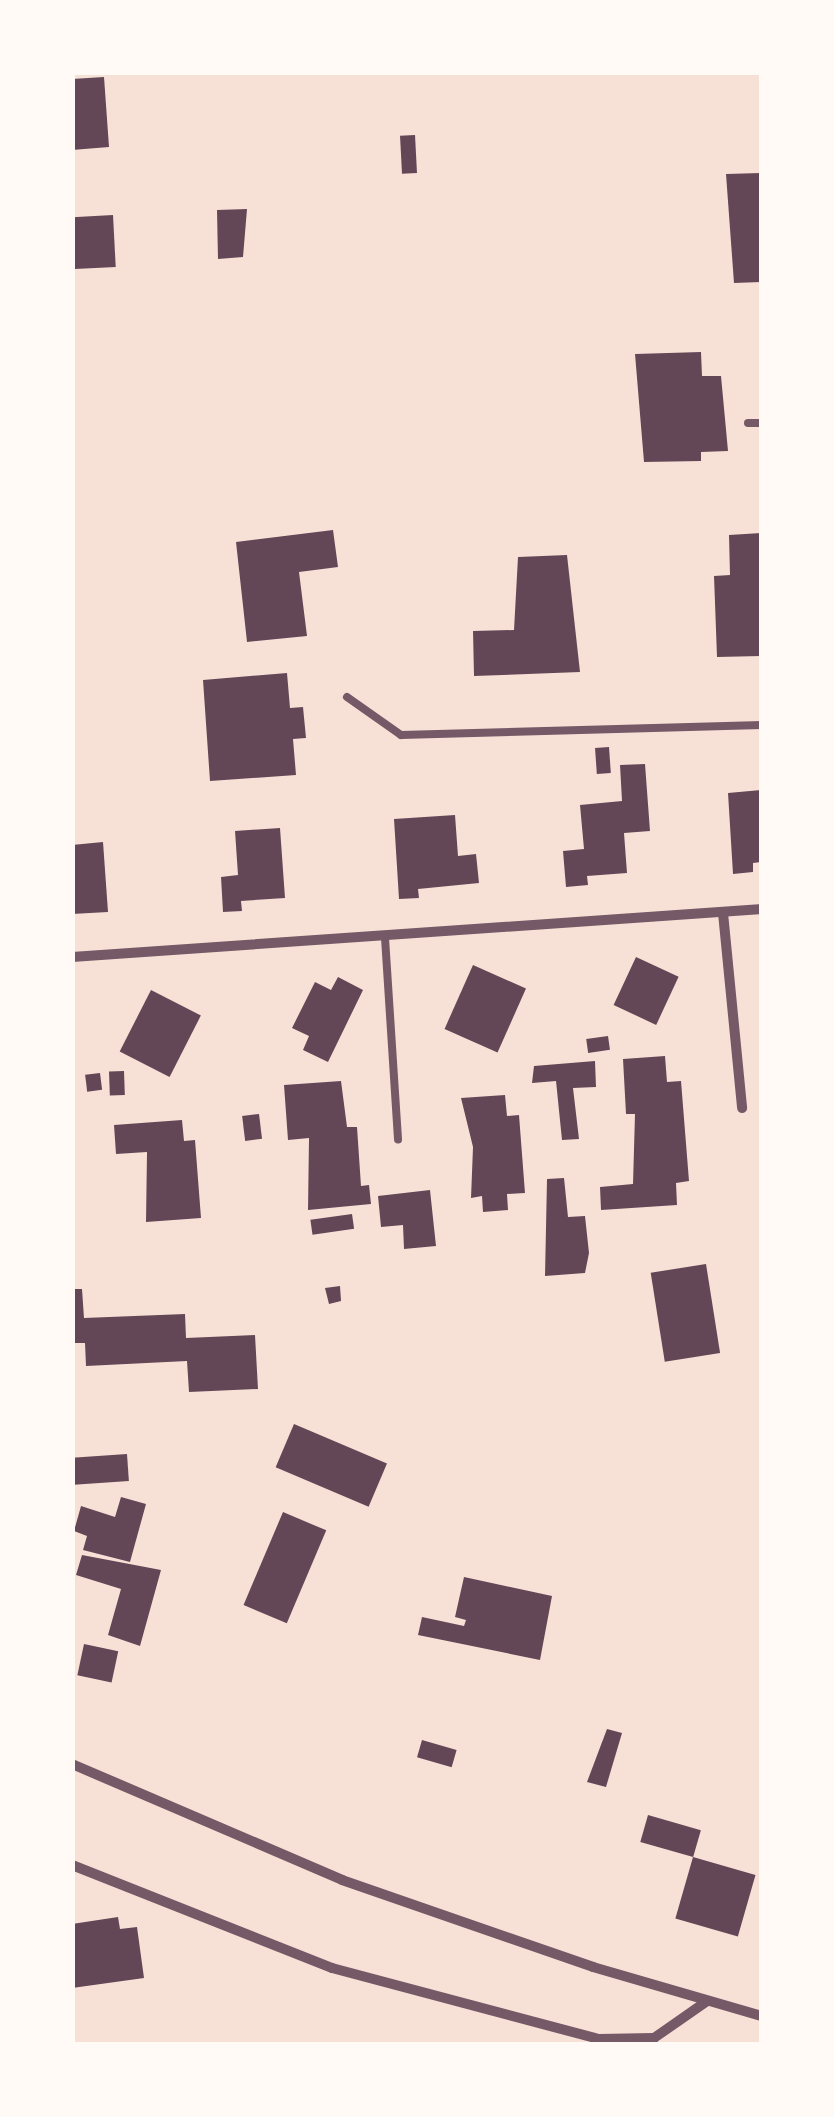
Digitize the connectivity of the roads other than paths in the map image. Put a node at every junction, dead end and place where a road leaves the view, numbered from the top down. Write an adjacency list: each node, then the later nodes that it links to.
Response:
1 (748, 423): 2 (lane)
2 (762, 423)
3 (347, 697): 4 (lane)
4 (762, 725)
5 (762, 909): 6 (street)
6 (723, 912): 7 (street); 9 (street)
7 (385, 938): 8 (street); 10 (lane)
8 (72, 958)
9 (742, 1108)
10 (398, 1140)
11 (72, 1764): 13 (street)
12 (72, 1865): 13 (street)
13 (708, 2000): 14 (street)
14 (762, 2016)

